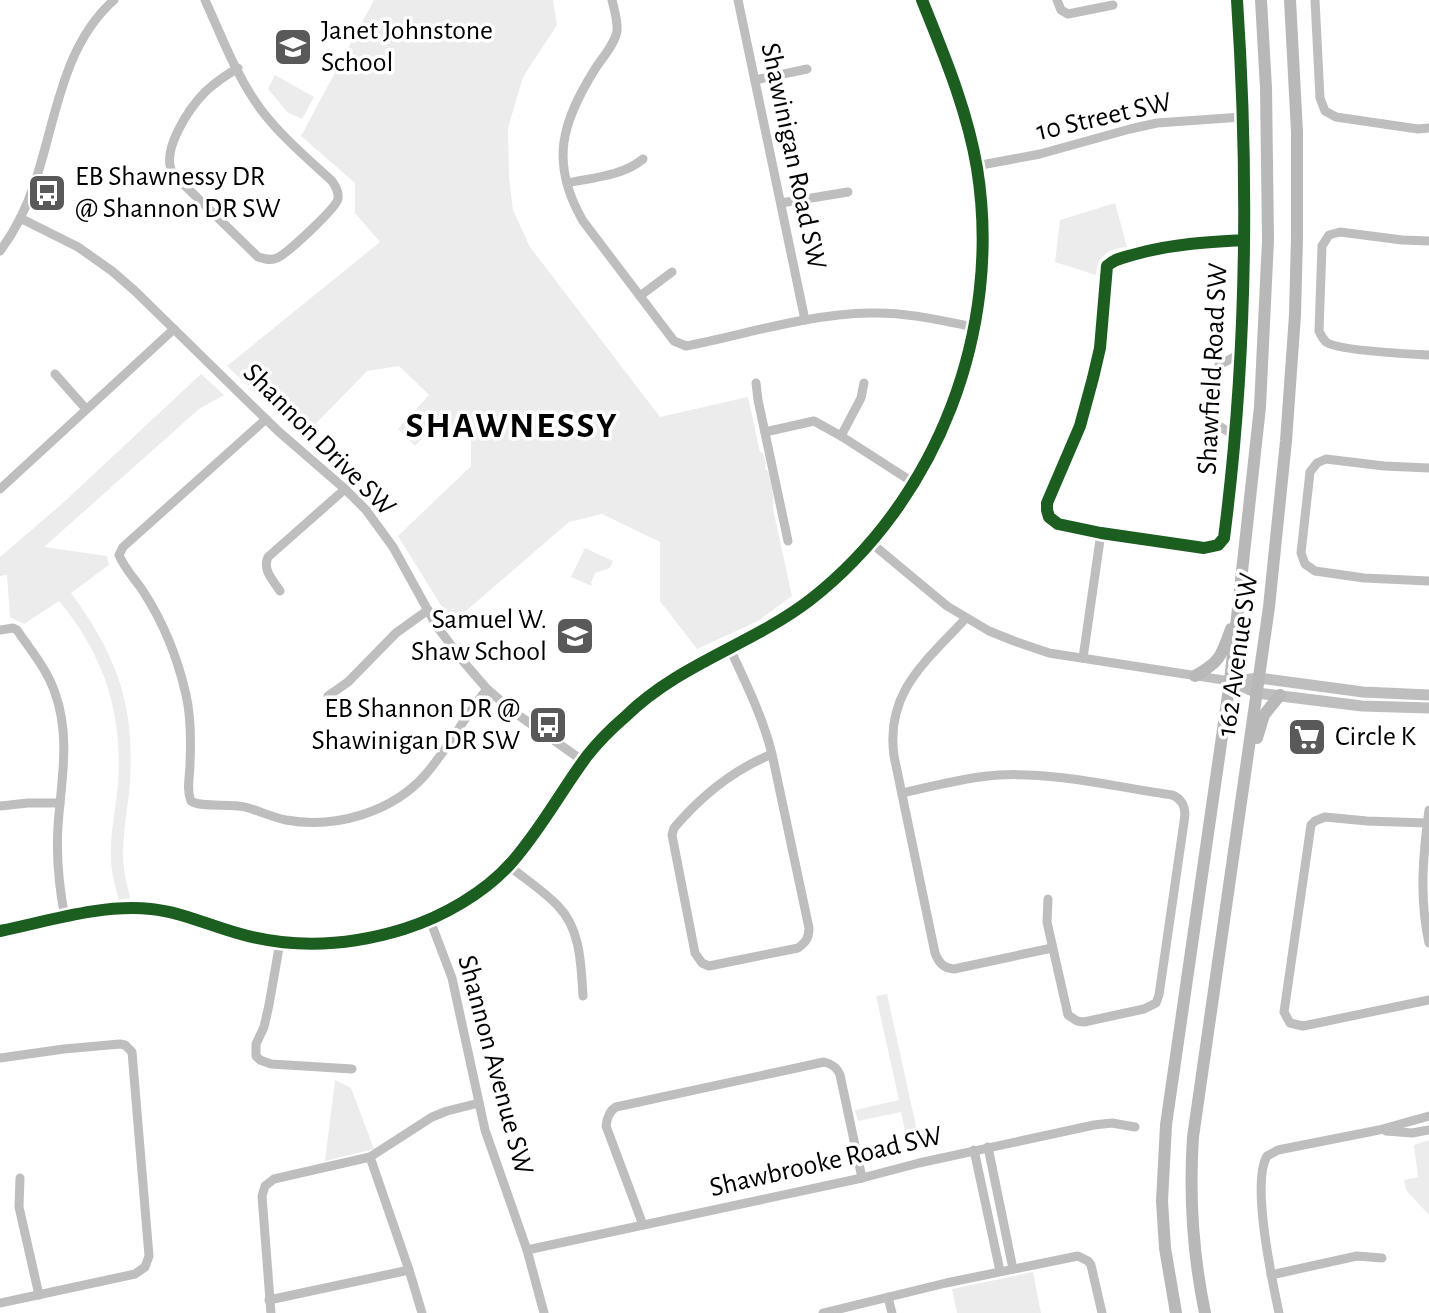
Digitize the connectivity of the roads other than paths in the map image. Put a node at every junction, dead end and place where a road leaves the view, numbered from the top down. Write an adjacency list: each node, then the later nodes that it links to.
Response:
1 (114, 0): 22 (street)
2 (205, 0): 12 (street)
3 (612, 0): 19 (street)
4 (738, 0): 14 (street, Shawinigan Road SW)
5 (922, 0): 18 (street)
6 (1057, 0): 11 (street)
7 (1237, 0): 15 (street, Shawfield Road SW)
8 (1261, 0): 50 (main road, 162 Avenue SW)
9 (1290, 0): 57 (main road, 162 Avenue SW)
10 (1315, 0): 16 (street)
11 (1113, 5)
12 (238, 68): 12 (street)
13 (807, 69): 14 (street)
14 (755, 80): 21 (street, Shawinigan Road SW)
15 (1242, 117): 18 (street, 10 Street SW); 23 (street, Shawfield Road SW)
16 (1429, 128)
17 (643, 159): 19 (street)
18 (976, 166): 29 (street)
19 (567, 183): 27 (street)
20 (848, 192): 21 (street)
21 (781, 203): 28 (street, Shawinigan Road SW)
22 (20, 218): 25 (street); 30 (street, Shannon Drive SW)
23 (1244, 240): 31 (street, Shawfield Road SW); 45 (street)
24 (1429, 241): 32 (street)
25 (0, 251)
26 (672, 272): 27 (street)
27 (640, 296): 28 (street)
28 (805, 320): 29 (street)
29 (974, 327): 42 (street)
30 (174, 329): 36 (street); 37 (street, Shannon Drive SW)
31 (1240, 354): 40 (street, Shawfield Road SW); 40 (street)
32 (1429, 355)
33 (55, 374): 36 (street)
34 (756, 383): 38 (street)
35 (864, 383): 39 (street)
36 (86, 409): 43 (street)
37 (266, 419): 44 (street, Shannon Drive SW); 59 (street)
38 (765, 432): 39 (street); 46 (street)
39 (841, 436): 42 (street)
40 (1235, 436): 45 (street, Shawfield Road SW)
41 (1429, 468): 48 (street)
42 (914, 483): 47 (street)
43 (0, 489)
44 (345, 489): 49 (street); 51 (street, Shannon Drive SW)
45 (1101, 533): 55 (street)
46 (788, 541)
47 (870, 542): 52 (street); 54 (street)
48 (1429, 581)
49 (280, 591)
50 (1239, 607): 56 (main road); 58 (main road, 162 Avenue SW)
51 (428, 610): 59 (street, Shannon Drive SW); 63 (street)
52 (966, 618): 55 (street); 68 (street)
53 (0, 630): 69 (street)
54 (730, 649): 65 (street); 66 (street)
55 (1083, 658): 56 (street)
56 (1195, 676): 58 (street)
57 (1259, 678): 58 (street); 60 (main road, 162 Avenue SW); 62 (street)
58 (1230, 681): 60 (street); 112 (main road, 162 Avenue SW)
59 (487, 689): 66 (street, Shannon Drive SW)
60 (1257, 693): 61 (street); 67 (main road, 162 Avenue SW)
61 (1280, 695): 64 (street); 67 (main road)
62 (1429, 695)
63 (328, 696)
64 (1429, 708)
65 (772, 754): 65 (street)
66 (583, 761): 73 (street)
67 (1246, 768): 113 (main road, 162 Avenue SW)
68 (902, 793): 80 (street); 80 (street)
69 (60, 803): 70 (street); 75 (street)
70 (0, 806)
71 (1429, 810): 72 (street)
72 (1427, 823): 79 (street); 82 (street)
73 (509, 866): 76 (street); 81 (street)
74 (1048, 899): 80 (street)
75 (65, 918): 77 (street); 78 (street)
76 (430, 920): 78 (street); 85 (street, Shannon Avenue SW)
77 (0, 931)
78 (280, 942): 84 (street)
79 (1429, 943)
80 (1052, 948)
81 (583, 996)
82 (1429, 1000)
83 (0, 1058): 102 (street)
84 (352, 1069)
85 (479, 1103): 92 (street); 96 (street, Shannon Avenue SW)
86 (1429, 1116): 88 (street)
87 (1135, 1127): 90 (street, Shawbrooke Road SW)
88 (1379, 1130): 89 (street); 101 (street)
89 (1429, 1130)
90 (988, 1147): 91 (street, Shawbrooke Road SW); 98 (street)
91 (974, 1150): 94 (street, Shawbrooke Road SW); 100 (street)
92 (370, 1157): 99 (street); 104 (street)
93 (20, 1178): 102 (street)
94 (862, 1178): 95 (street, Shawbrooke Road SW); 95 (street)
95 (643, 1225): 96 (street, Shawbrooke Road SW)
96 (527, 1250): 108 (street, Shannon Avenue SW)
97 (1382, 1258): 101 (street)
98 (1013, 1269): 100 (street); 111 (street)
99 (409, 1270): 104 (street); 107 (street)
100 (1000, 1271): 103 (street)
101 (1271, 1275): 114 (street)
102 (39, 1295): 105 (street)
103 (888, 1297): 109 (street); 110 (street)
104 (269, 1300): 106 (street)
105 (0, 1303)
106 (271, 1313)
107 (422, 1313)
108 (544, 1313)
109 (823, 1313)
110 (892, 1313)
111 (1102, 1313)
112 (1176, 1313)
113 (1205, 1313)
114 (1279, 1313)

